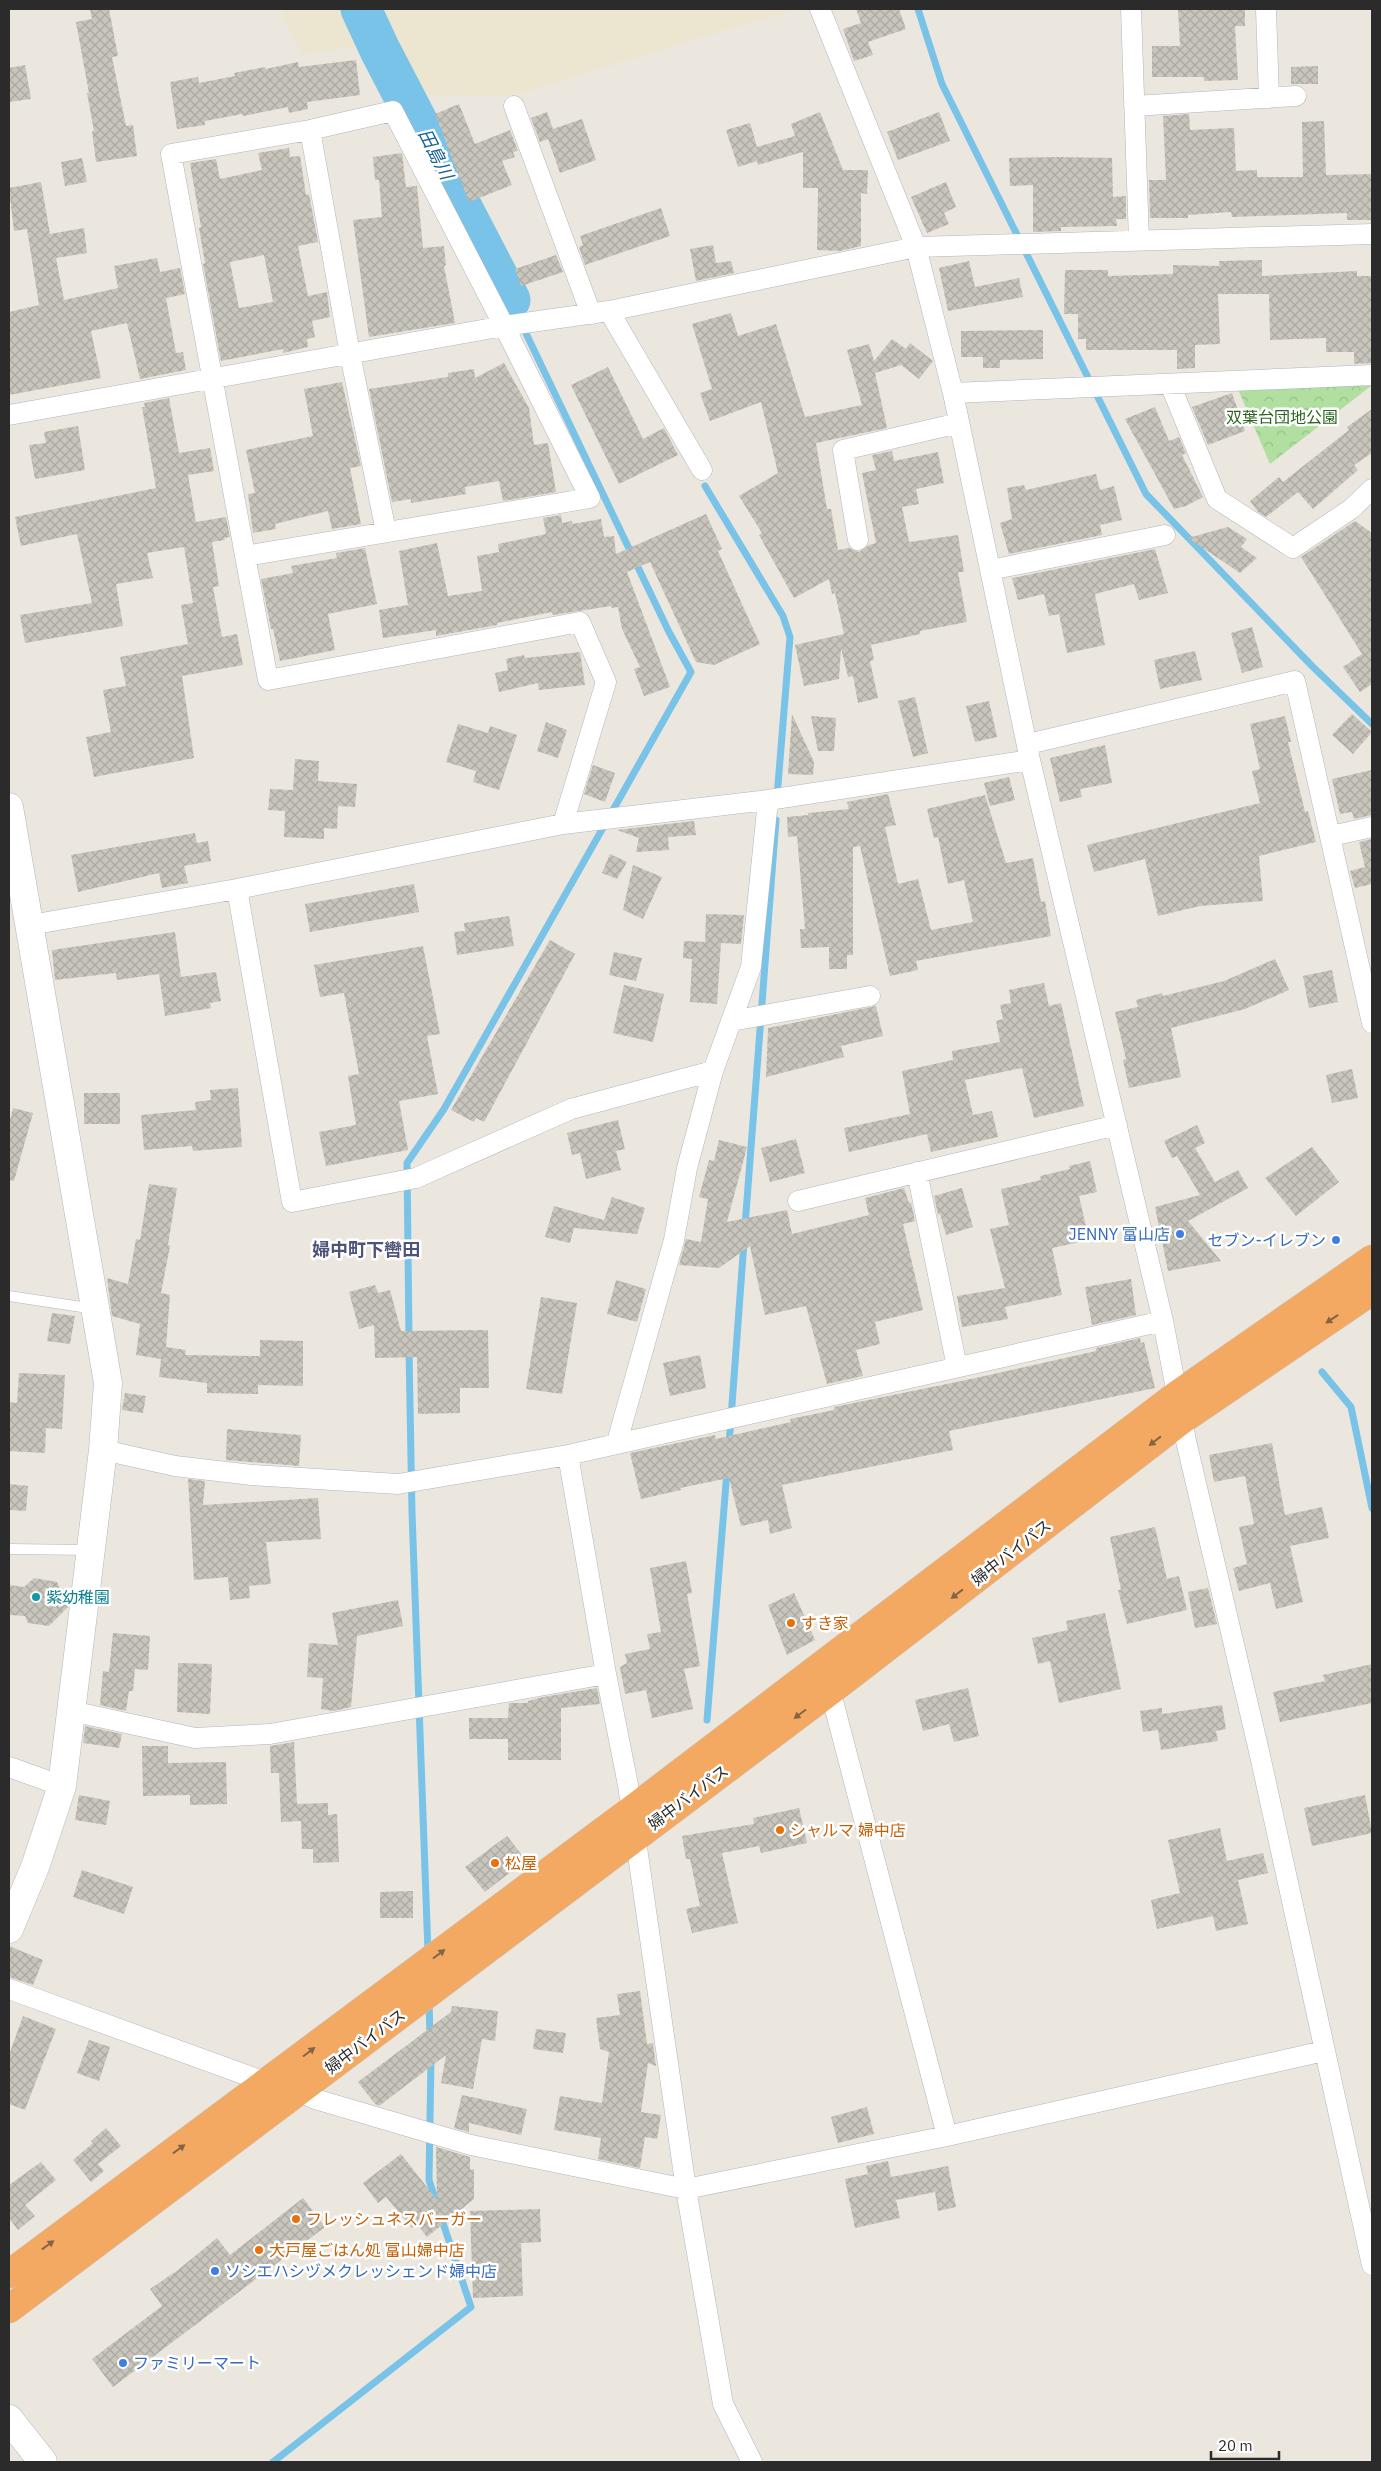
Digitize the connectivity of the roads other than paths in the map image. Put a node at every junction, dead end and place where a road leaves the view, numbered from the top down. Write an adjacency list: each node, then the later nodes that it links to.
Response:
1 (820, 9): 11 (street)
2 (1131, 9): 7 (street)
3 (1266, 9): 5 (street)
4 (1296, 96): 5 (street)
5 (1269, 98): 7 (street)
6 (514, 106): 12 (street)
7 (1134, 106): 10 (street)
8 (310, 130): 13 (street); 14 (street); 16 (street)
9 (1372, 234): 10 (street)
10 (1139, 241): 11 (street)
11 (916, 247): 12 (street); 18 (street)
12 (600, 312): 13 (street); 21 (street)
13 (504, 326): 14 (street); 23 (street)
14 (350, 354): 16 (street); 23 (street)
15 (1372, 375): 17 (street)
16 (212, 379): 19 (street); 26 (street)
17 (1170, 384): 18 (street); 22 (street)
18 (953, 393): 20 (street)
19 (9, 415)
20 (959, 423): 25 (street); 27 (street)
21 (702, 470)
22 (1372, 489)
23 (386, 532): 26 (street)
24 (1165, 535): 27 (street)
25 (858, 540)
26 (245, 556): 31 (street)
27 (990, 570): 28 (street)
28 (1029, 752): 29 (street); 33 (street); 40 (street)
29 (768, 800): 31 (street); 37 (street)
30 (9, 806): 35 (street)
31 (562, 824): 34 (street)
32 (1372, 827): 33 (street)
33 (1331, 836): 38 (street)
34 (237, 889): 35 (street); 39 (street)
35 (30, 925): 46 (street)
36 (870, 996): 37 (street)
37 (731, 1021): 39 (street)
38 (1372, 1023)
39 (713, 1071): 50 (street)
40 (1117, 1125): 41 (street); 47 (street)
41 (917, 1172): 42 (street); 48 (street)
42 (798, 1200)
43 (1372, 1259): 49 (highway, 婦中バイパス)
44 (1372, 1291): 49 (highway, 婦中バイパス, one-way to 49)
45 (9, 1296): 46 (lane)
46 (96, 1309): 51 (street)
47 (1163, 1321): 48 (street); 49 (street)
48 (957, 1366): 50 (street)
49 (1180, 1407): 56 (highway, 婦中バイパス, one-way to 56); 60 (highway, 婦中バイパス); 63 (street)
50 (617, 1442): 52 (street)
51 (103, 1450): 52 (street); 54 (street)
52 (568, 1455): 55 (street)
53 (9, 1548): 54 (lane)
54 (89, 1550): 57 (street)
55 (606, 1674): 57 (street); 60 (street)
56 (829, 1692): 60 (highway, 婦中バイパス, one-way to 60); 66 (street)
57 (71, 1711): 59 (street)
58 (9, 1767): 59 (street)
59 (62, 1786): 61 (street)
60 (633, 1823): 64 (highway, 婦中バイパス, one-way to 60); 65 (highway, 婦中バイパス); 67 (street)
61 (9, 1929)
62 (9, 1989): 64 (street)
63 (1324, 2051): 66 (street); 68 (street)
64 (268, 2083): 69 (highway, 婦中バイパス, one-way to 64)
65 (298, 2091): 67 (street); 70 (highway, 婦中バイパス)
66 (947, 2136): 67 (street)
67 (686, 2189): 73 (street)
68 (1372, 2265)
69 (9, 2274)
70 (9, 2309)
71 (9, 2419): 72 (street)
72 (43, 2462)
73 (752, 2462)

